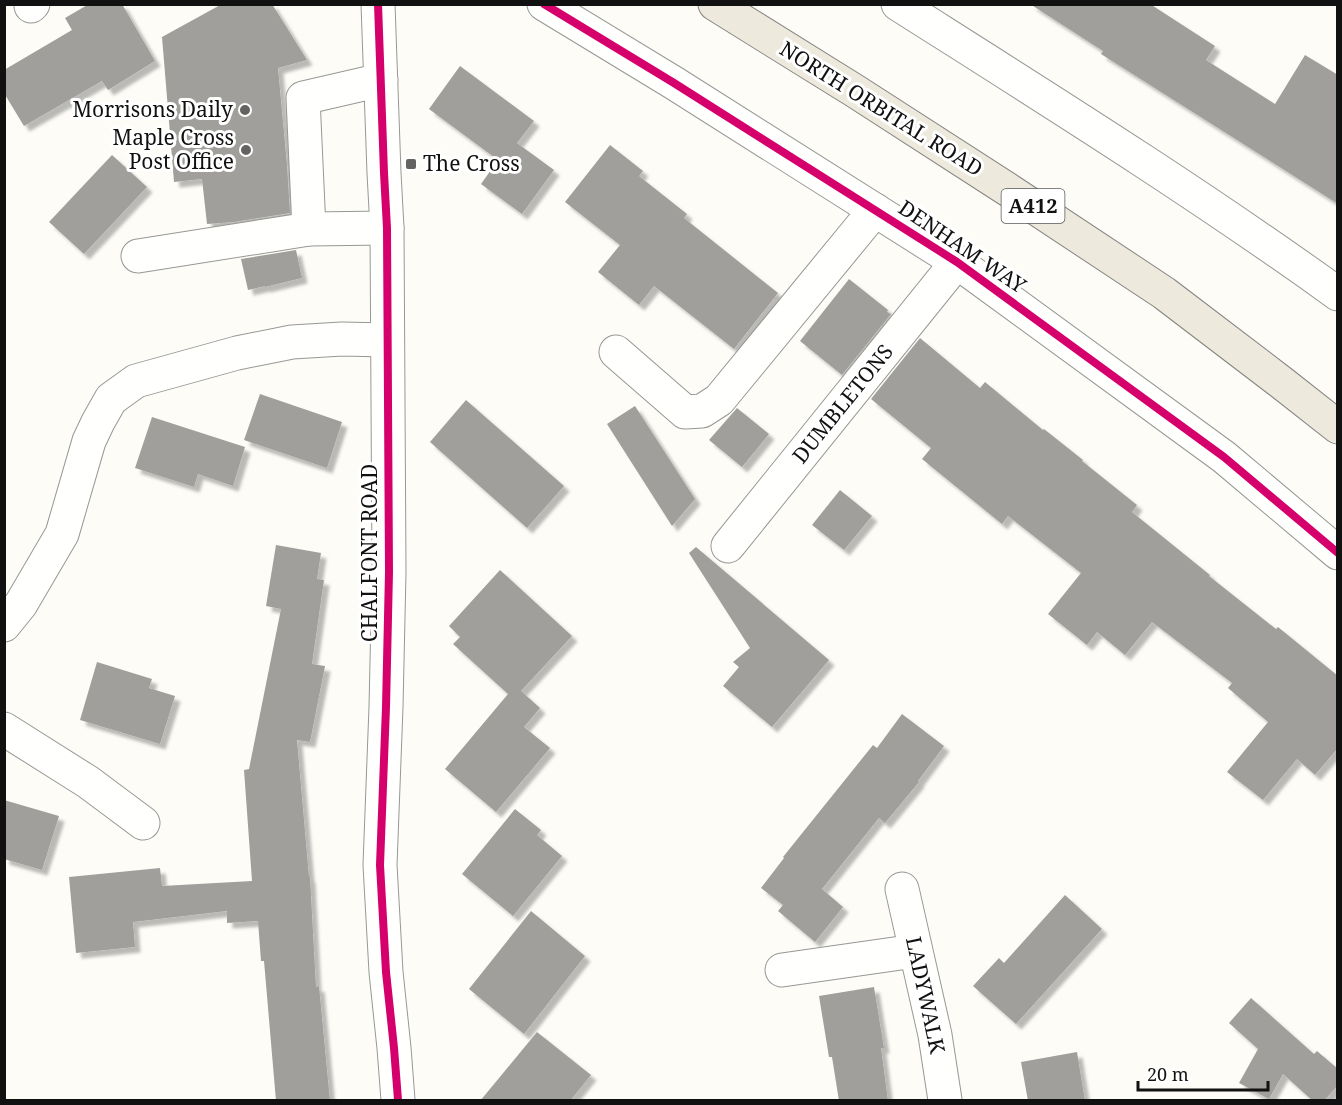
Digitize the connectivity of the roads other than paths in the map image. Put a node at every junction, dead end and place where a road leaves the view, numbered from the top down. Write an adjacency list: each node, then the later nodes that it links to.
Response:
1 (378, 4): 5 (street, CHALFONT ROAD)
2 (544, 4): 6 (street, DENHAM WAY)
3 (715, 4): 14 (main road, NORTH ORBITAL ROAD / A412)
4 (898, 4): 11 (street)
5 (381, 80): 7 (street, CHALFONT ROAD); 8 (street)
6 (875, 210): 10 (street, DENHAM WAY); 13 (street)
7 (387, 228): 8 (street); 12 (street, CHALFONT ROAD)
8 (309, 229): 9 (street)
9 (138, 256)
10 (957, 262): 15 (street, DUMBLETONS); 16 (street, DENHAM WAY)
11 (1338, 294)
12 (387, 340): 17 (street); 23 (street, CHALFONT ROAD)
13 (616, 352)
14 (1338, 427)
15 (728, 546)
16 (1338, 553)
17 (10, 607)
18 (4, 729): 19 (street)
19 (143, 823)
20 (902, 889): 21 (street, LADYWALK)
21 (915, 951): 22 (street); 24 (street, LADYWALK)
22 (782, 970)
23 (398, 1101)
24 (945, 1101)

